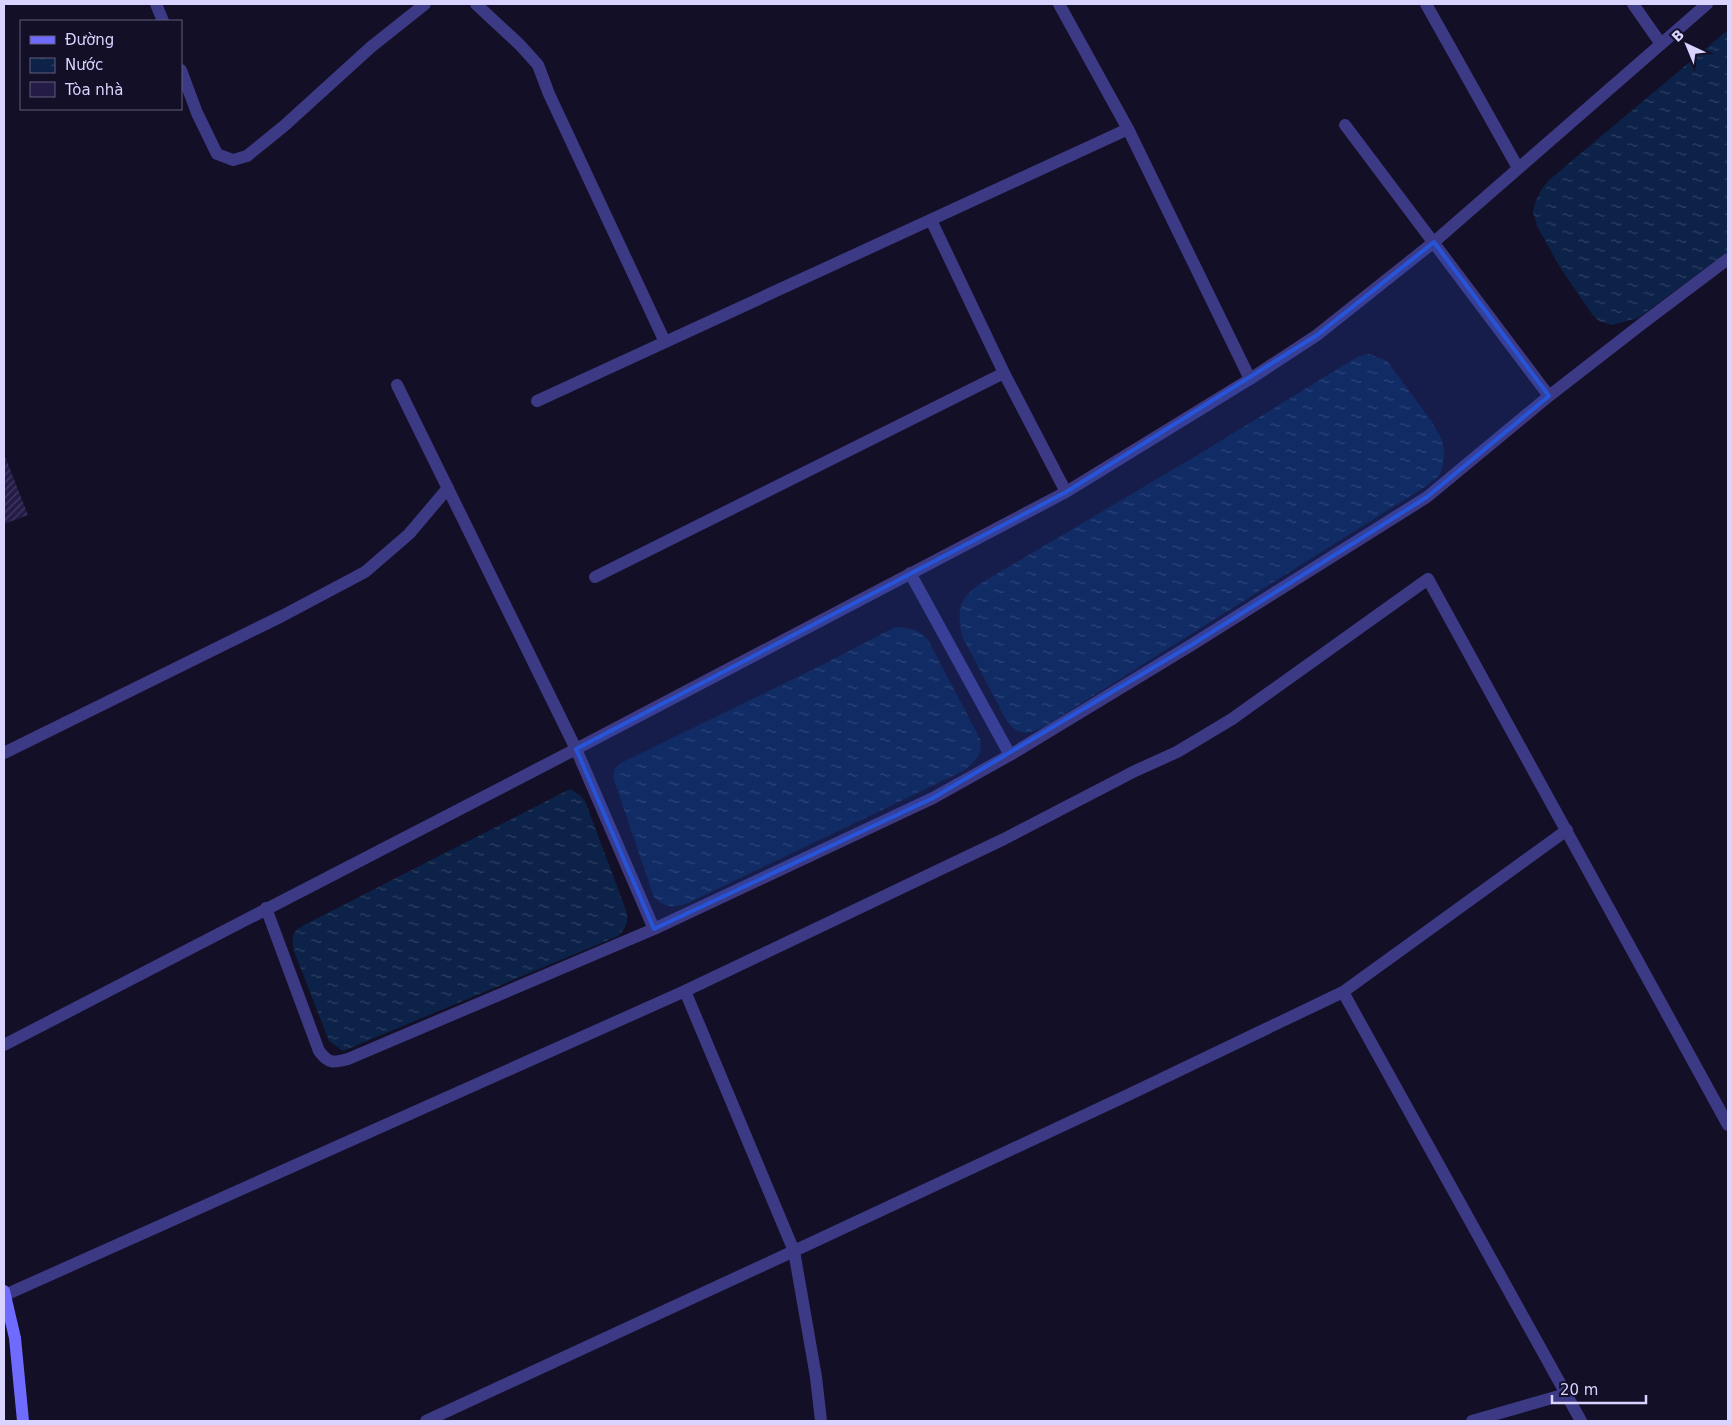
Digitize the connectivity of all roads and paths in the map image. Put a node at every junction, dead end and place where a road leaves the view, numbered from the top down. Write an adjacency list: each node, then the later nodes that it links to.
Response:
1 (156, 4): 8 (street)
2 (425, 4): 10 (street)
3 (476, 4): 17 (street)
4 (1058, 4): 12 (street)
5 (1426, 4): 13 (street)
6 (1633, 4): 9 (street)
7 (1707, 4): 9 (street)
8 (163, 20)
9 (1661, 44): 13 (street)
10 (182, 73)
11 (1345, 125): 15 (street)
12 (1128, 128): 14 (street); 19 (street)
13 (1518, 168): 15 (street)
14 (931, 220): 17 (street); 18 (street)
15 (1434, 242): 19 (street); 21 (street)
16 (1728, 259): 21 (street)
17 (665, 342): 22 (street)
18 (1004, 373): 24 (street); 26 (street)
19 (1250, 378): 24 (street)
20 (398, 385): 23 (street)
21 (1549, 396): 29 (street)
22 (537, 401)
23 (448, 488): 27 (street); 28 (street)
24 (1066, 492): 25 (street)
25 (910, 573): 27 (street); 29 (street)
26 (595, 577)
27 (576, 749): 31 (street); 32 (street)
28 (4, 753)
29 (1010, 755): 32 (street)
30 (1567, 830): 33 (street); 34 (street); 36 (street)
31 (266, 908): 32 (street); 35 (street)
32 (654, 929)
33 (685, 991): 37 (street); 38 (street)
34 (1343, 992): 37 (street); 40 (street)
35 (4, 1045)
36 (1728, 1125)
37 (794, 1251): 42 (street); 43 (street)
38 (4, 1293): 39 (main road)
39 (9, 1339): 41 (main road)
40 (1566, 1394): 44 (street); 45 (street)
41 (23, 1421)
42 (426, 1421)
43 (821, 1421)
44 (1472, 1421)
45 (1581, 1421)

